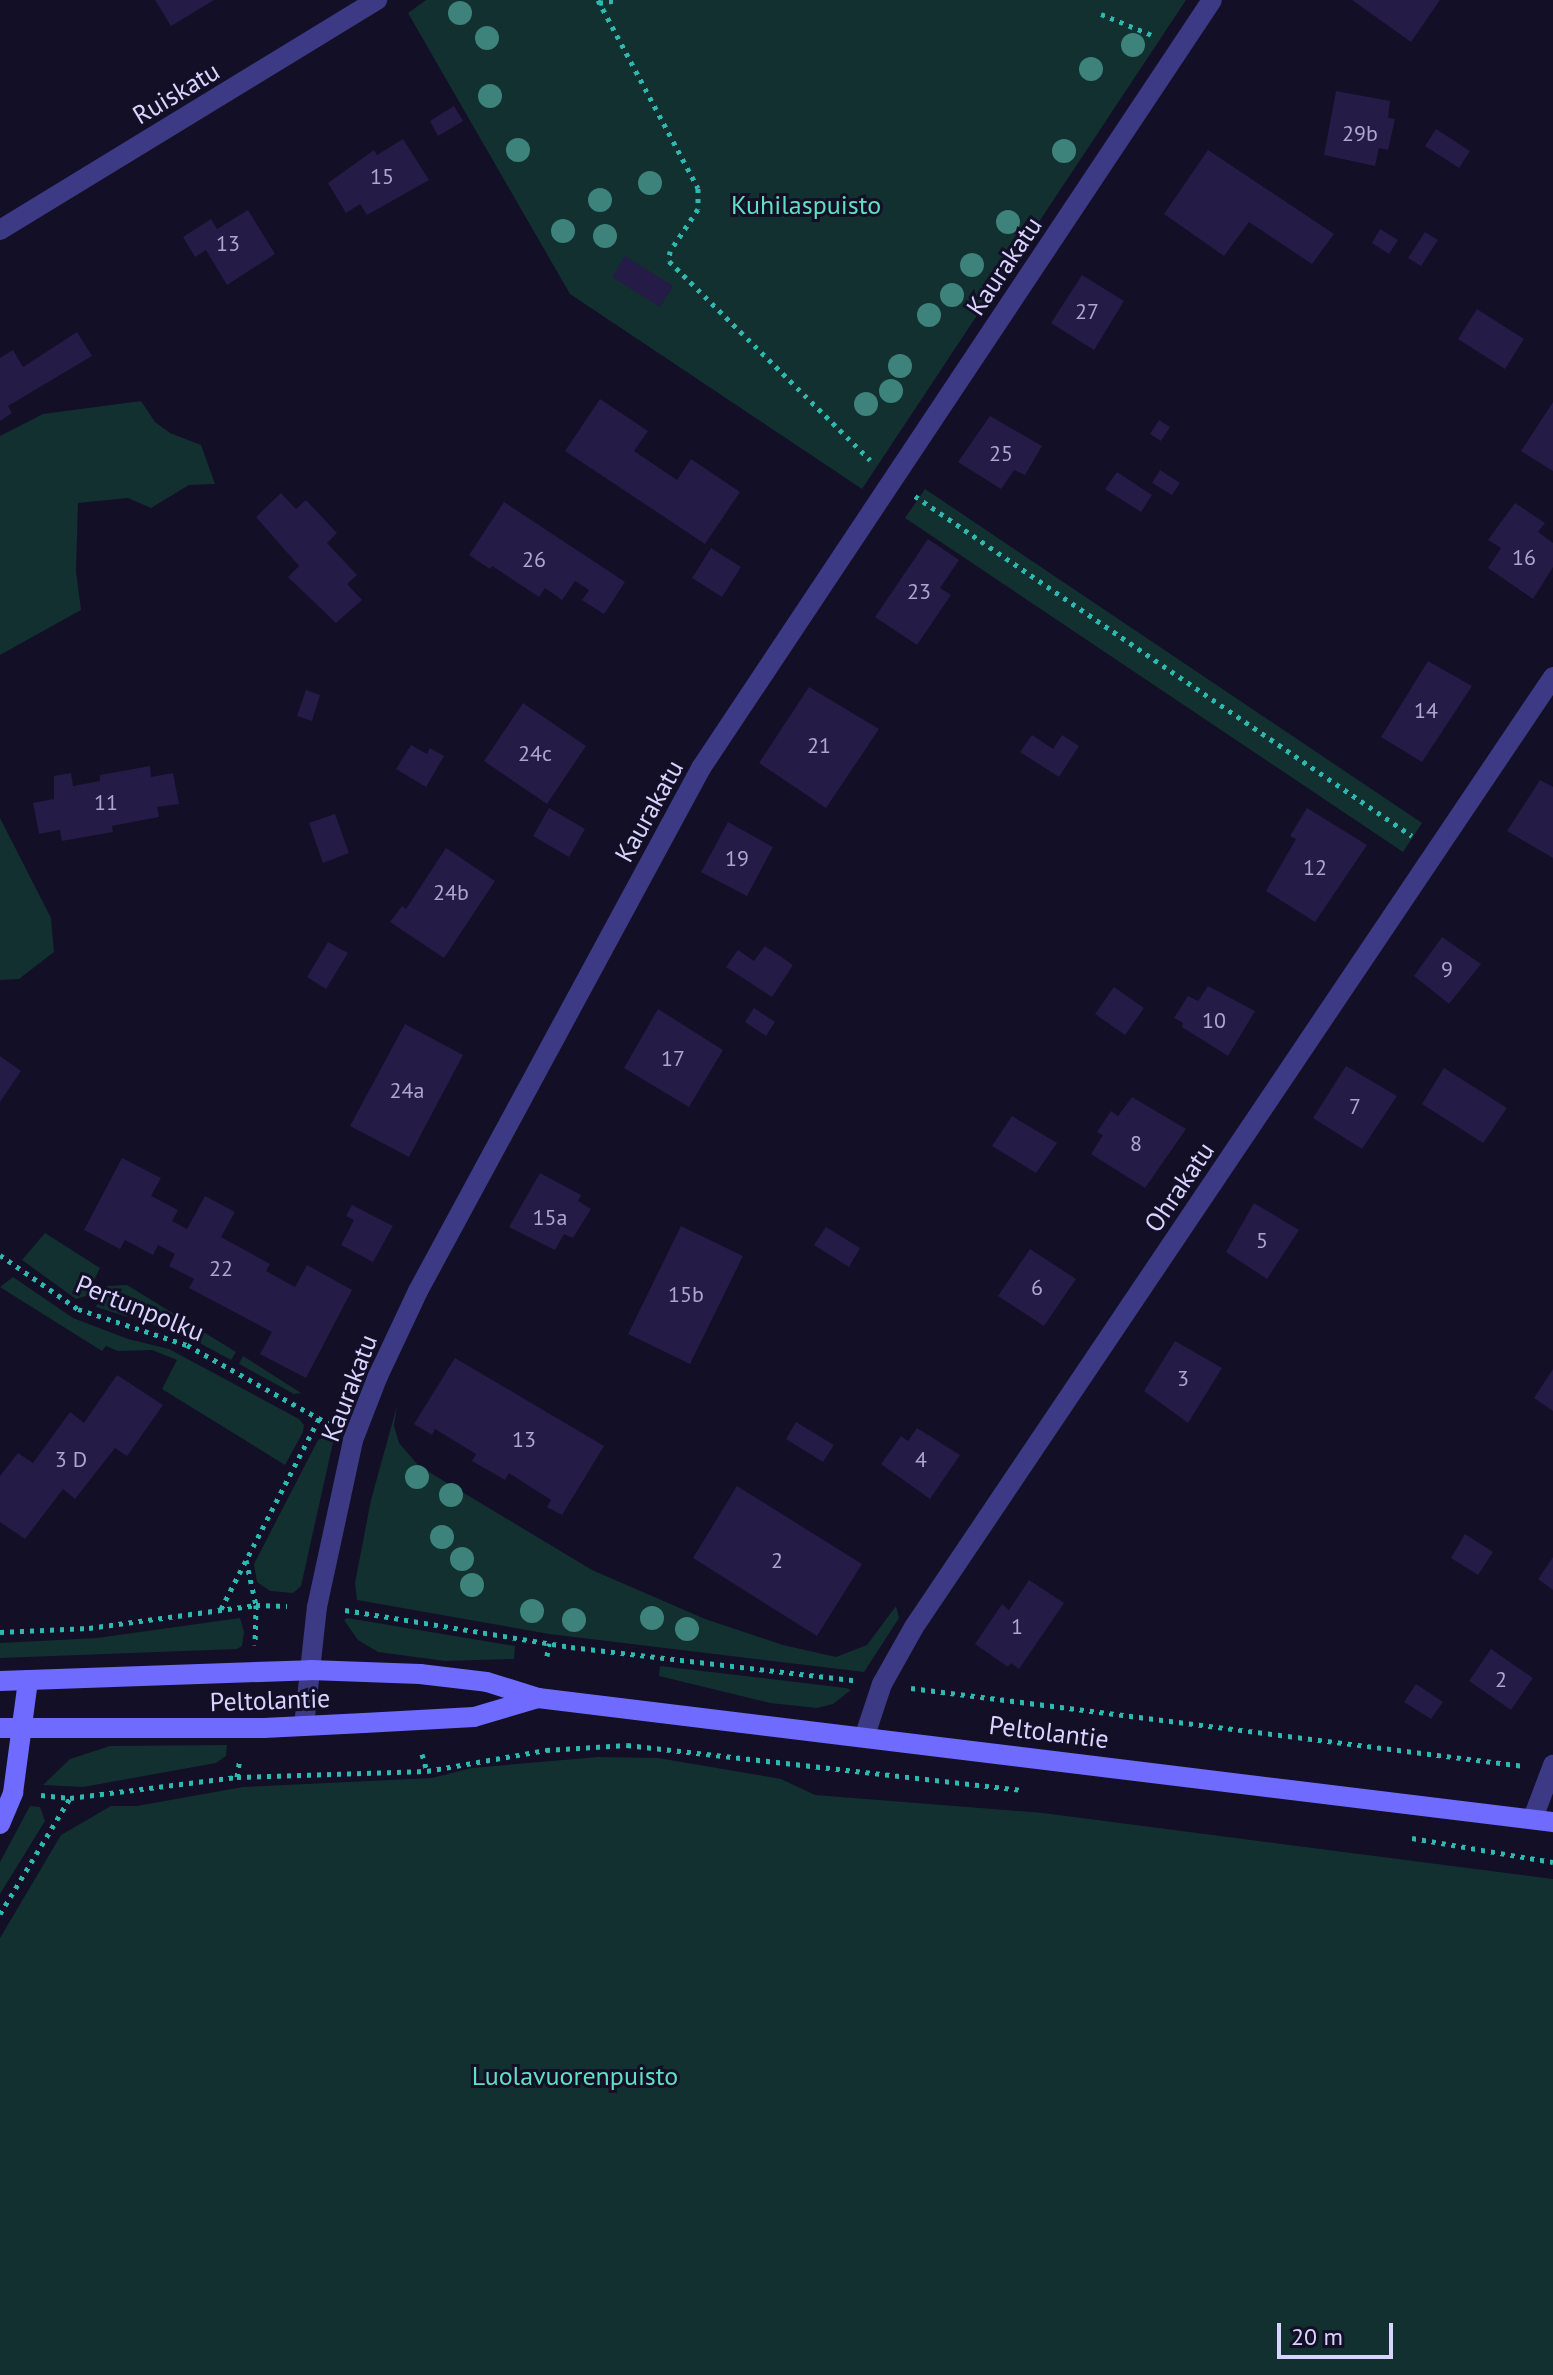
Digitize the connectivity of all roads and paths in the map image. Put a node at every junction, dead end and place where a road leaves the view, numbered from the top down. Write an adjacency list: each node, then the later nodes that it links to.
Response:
1 (377, 0): 7 (street, Ruiskatu)
2 (618, 0): 4 (path)
3 (1212, 0): 14 (street, Kaurakatu)
4 (598, 1): 8 (path)
5 (1101, 14): 6 (path)
6 (1162, 40)
7 (0, 230)
8 (879, 468)
9 (904, 489): 11 (path)
10 (1553, 677): 11 (street, Ohrakatu)
11 (1436, 851): 29 (street, Ohrakatu)
12 (0, 1255): 13 (path, Pertunpolku)
13 (319, 1418): 14 (path, Pertunpolku); 15 (path)
14 (353, 1440): 22 (street, Kaurakatu)
15 (246, 1560): 16 (path); 17 (path)
16 (256, 1605): 17 (path); 19 (path)
17 (221, 1609): 18 (path)
18 (0, 1632)
19 (255, 1643)
20 (549, 1643): 21 (path)
21 (547, 1656)
22 (310, 1670): 23 (street, Peltolantie); 25 (street, Peltolantie); 26 (street, Kaurakatu)
23 (28, 1680): 24 (street, Peltolantie); 28 (street)
24 (0, 1681)
25 (538, 1698): 26 (street, Peltolantie); 29 (street, Peltolantie)
26 (304, 1726): 28 (street, Peltolantie)
27 (0, 1728): 28 (street, Peltolantie)
28 (22, 1729): 35 (street)
29 (865, 1735): 34 (street, Peltolantie)
30 (422, 1754): 32 (path)
31 (1553, 1765): 34 (street)
32 (427, 1771): 33 (path); 38 (path)
33 (1032, 1792)
34 (1543, 1820)
35 (0, 1824)
36 (1404, 1837): 37 (path)
37 (1553, 1862)
38 (0, 1914)

